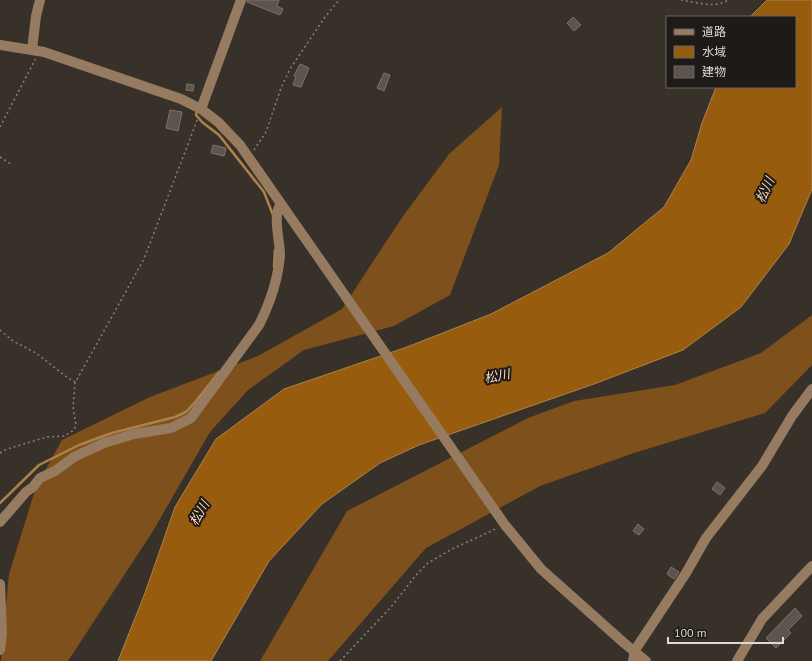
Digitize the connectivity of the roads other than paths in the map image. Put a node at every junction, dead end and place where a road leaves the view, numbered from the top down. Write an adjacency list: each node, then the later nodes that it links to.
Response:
1 (40, 0): 4 (street)
2 (240, 0): 5 (street)
3 (0, 44): 4 (street)
4 (36, 50): 5 (street)
5 (201, 109): 6 (street)
6 (281, 204): 8 (street); 12 (street)
7 (812, 389): 12 (street)
8 (0, 522)
9 (811, 568): 14 (street)
10 (0, 584): 11 (street)
11 (0, 650)
12 (634, 657): 13 (street)
13 (646, 661)
14 (737, 661)

